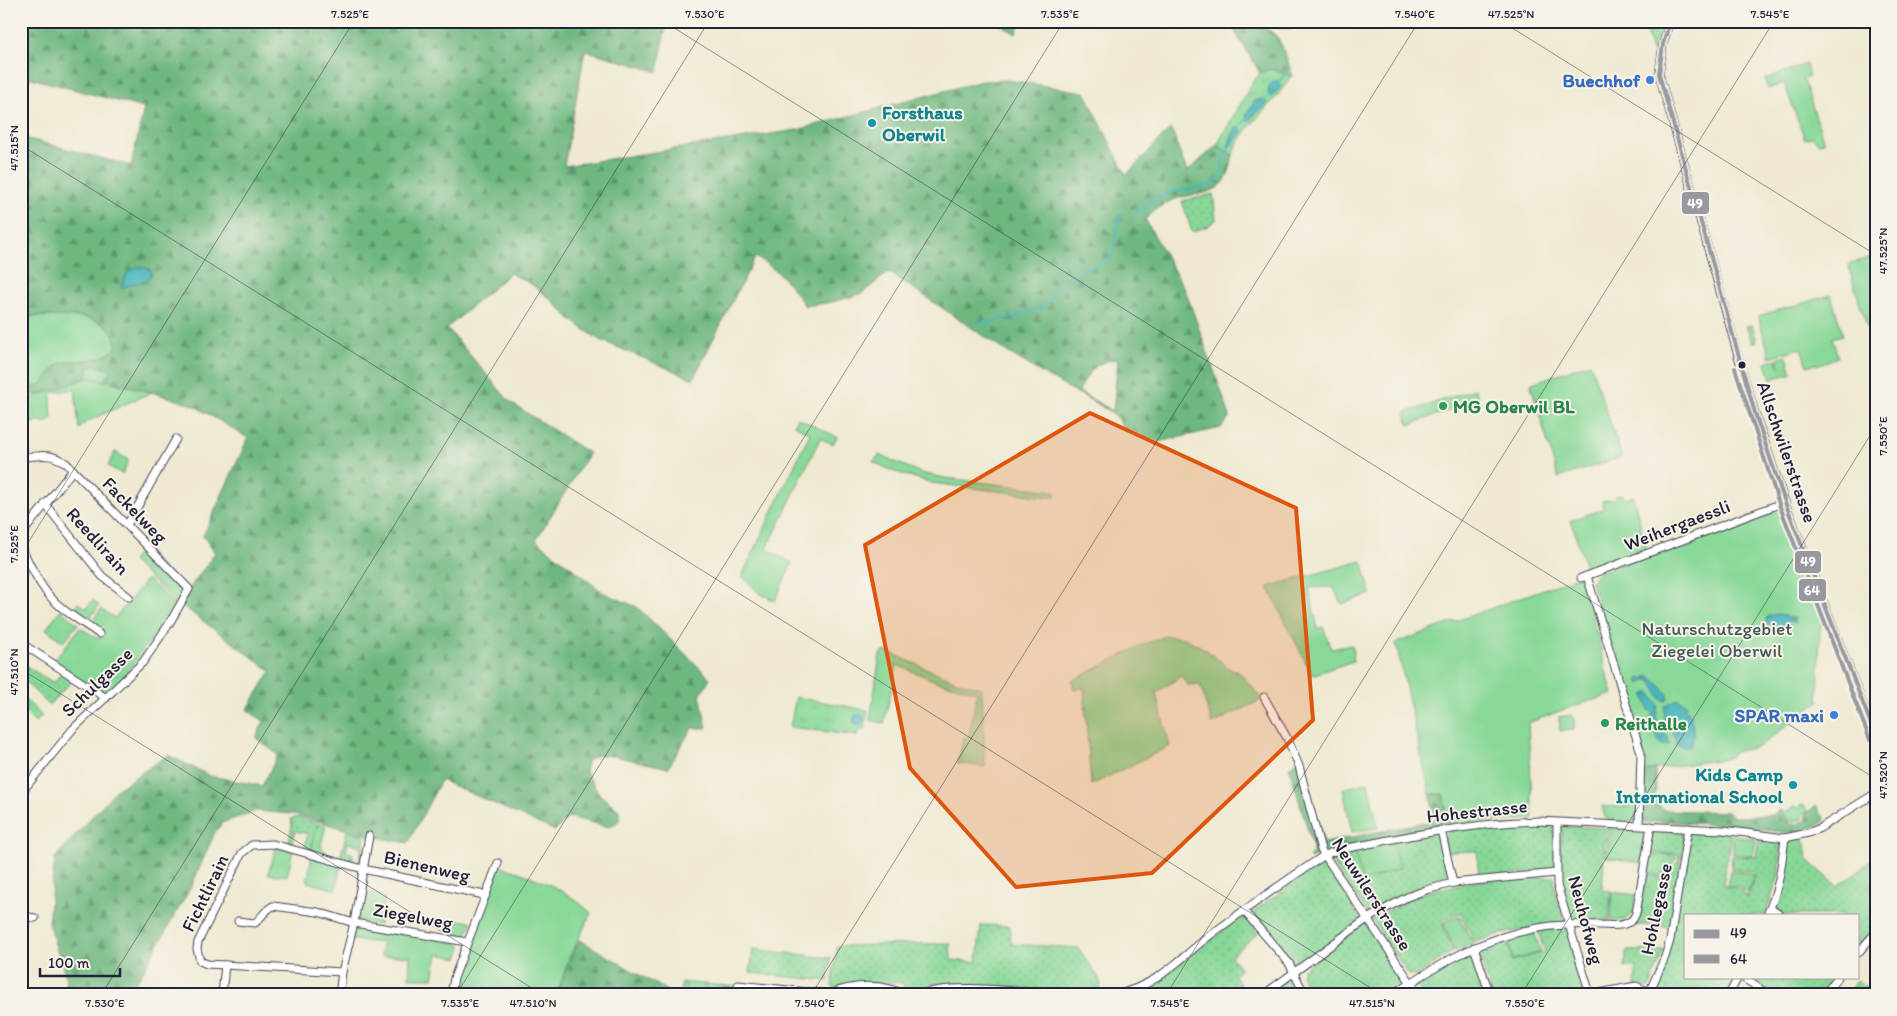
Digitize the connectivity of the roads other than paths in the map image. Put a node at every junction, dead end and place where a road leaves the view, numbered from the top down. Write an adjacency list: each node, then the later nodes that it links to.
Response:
1 (1670, 21): 5 (street, Allschwilerstrasse)
2 (176, 439): 7 (street)
3 (21, 457): 4 (street, Fackelweg)
4 (73, 470): 6 (street); 7 (street, Fackelweg)
5 (1785, 502): 17 (street, Allschwilerstrasse); 21 (street, Weihergaessli)
6 (45, 504): 8 (street); 12 (street, Reedlirain)
7 (126, 524): 11 (street, Fackelweg)
8 (24, 525): 9 (street)
9 (21, 535)
10 (21, 547): 13 (street)
11 (189, 589): 16 (street, Schulgasse)
12 (129, 597)
13 (99, 634)
14 (21, 643): 16 (street)
15 (1264, 696): 27 (street, Neuwilerstrasse)
16 (106, 698): 18 (street, Schulgasse)
17 (1876, 738)
18 (21, 793)
19 (1876, 793): 26 (street, Hohestrasse)
20 (1557, 823): 21 (street, Hohestrasse); 24 (street, Hohestrasse); 30 (street, Neuhofweg)
21 (1639, 825): 22 (street, Hohestrasse)
22 (1651, 826): 23 (street, Hohestrasse); 40 (street)
23 (1688, 828): 26 (street, Hohestrasse); 55 (street, Hohlegasse)
24 (1441, 830): 27 (street, Hohestrasse); 31 (street)
25 (369, 836): 29 (street)
26 (1785, 838): 34 (street)
27 (1324, 856): 33 (street, Hohestrasse); 37 (street, Neuwilerstrasse)
28 (498, 863): 32 (street, Bienenweg)
29 (363, 868): 32 (street, Bienenweg); 39 (street); 45 (street, Fichtlirain)
30 (1556, 873): 31 (street); 40 (street, Neuhofweg)
31 (1453, 883): 37 (street)
32 (484, 896): 42 (street, Bienenweg)
33 (1244, 911): 46 (street); 62 (street, Hohestrasse)
34 (1769, 911)
35 (21, 916): 36 (street)
36 (35, 918)
37 (1367, 919): 46 (street); 51 (street, Neuwilerstrasse)
38 (238, 921): 39 (street, Ziegelweg)
39 (354, 923): 42 (street, Ziegelweg); 47 (street)
40 (1569, 924): 43 (street); 54 (street, Neuhofweg)
41 (1876, 932): 44 (street)
42 (467, 942): 58 (street, Bienenweg)
43 (1474, 946): 51 (street); 67 (street)
44 (1860, 951)
45 (225, 965): 47 (street, Fichtlirain); 56 (street)
46 (1294, 971): 63 (street); 64 (street)
47 (342, 972): 57 (street)
48 (1738, 978): 68 (street)
49 (1744, 978): 69 (street)
50 (1837, 978): 70 (street)
51 (1411, 982): 65 (street); 66 (street, Neuwilerstrasse)
52 (738, 985): 53 (street)
53 (829, 994): 59 (street)
54 (1589, 994): 55 (street)
55 (1649, 994)
56 (222, 995)
57 (339, 995)
58 (450, 995)
59 (906, 995)
60 (919, 995): 61 (street)
61 (1054, 995)
62 (1116, 995)
63 (1263, 995)
64 (1305, 995)
65 (1392, 995)
66 (1419, 995)
67 (1490, 995)
68 (1729, 995)
69 (1769, 995)
70 (1824, 995)

